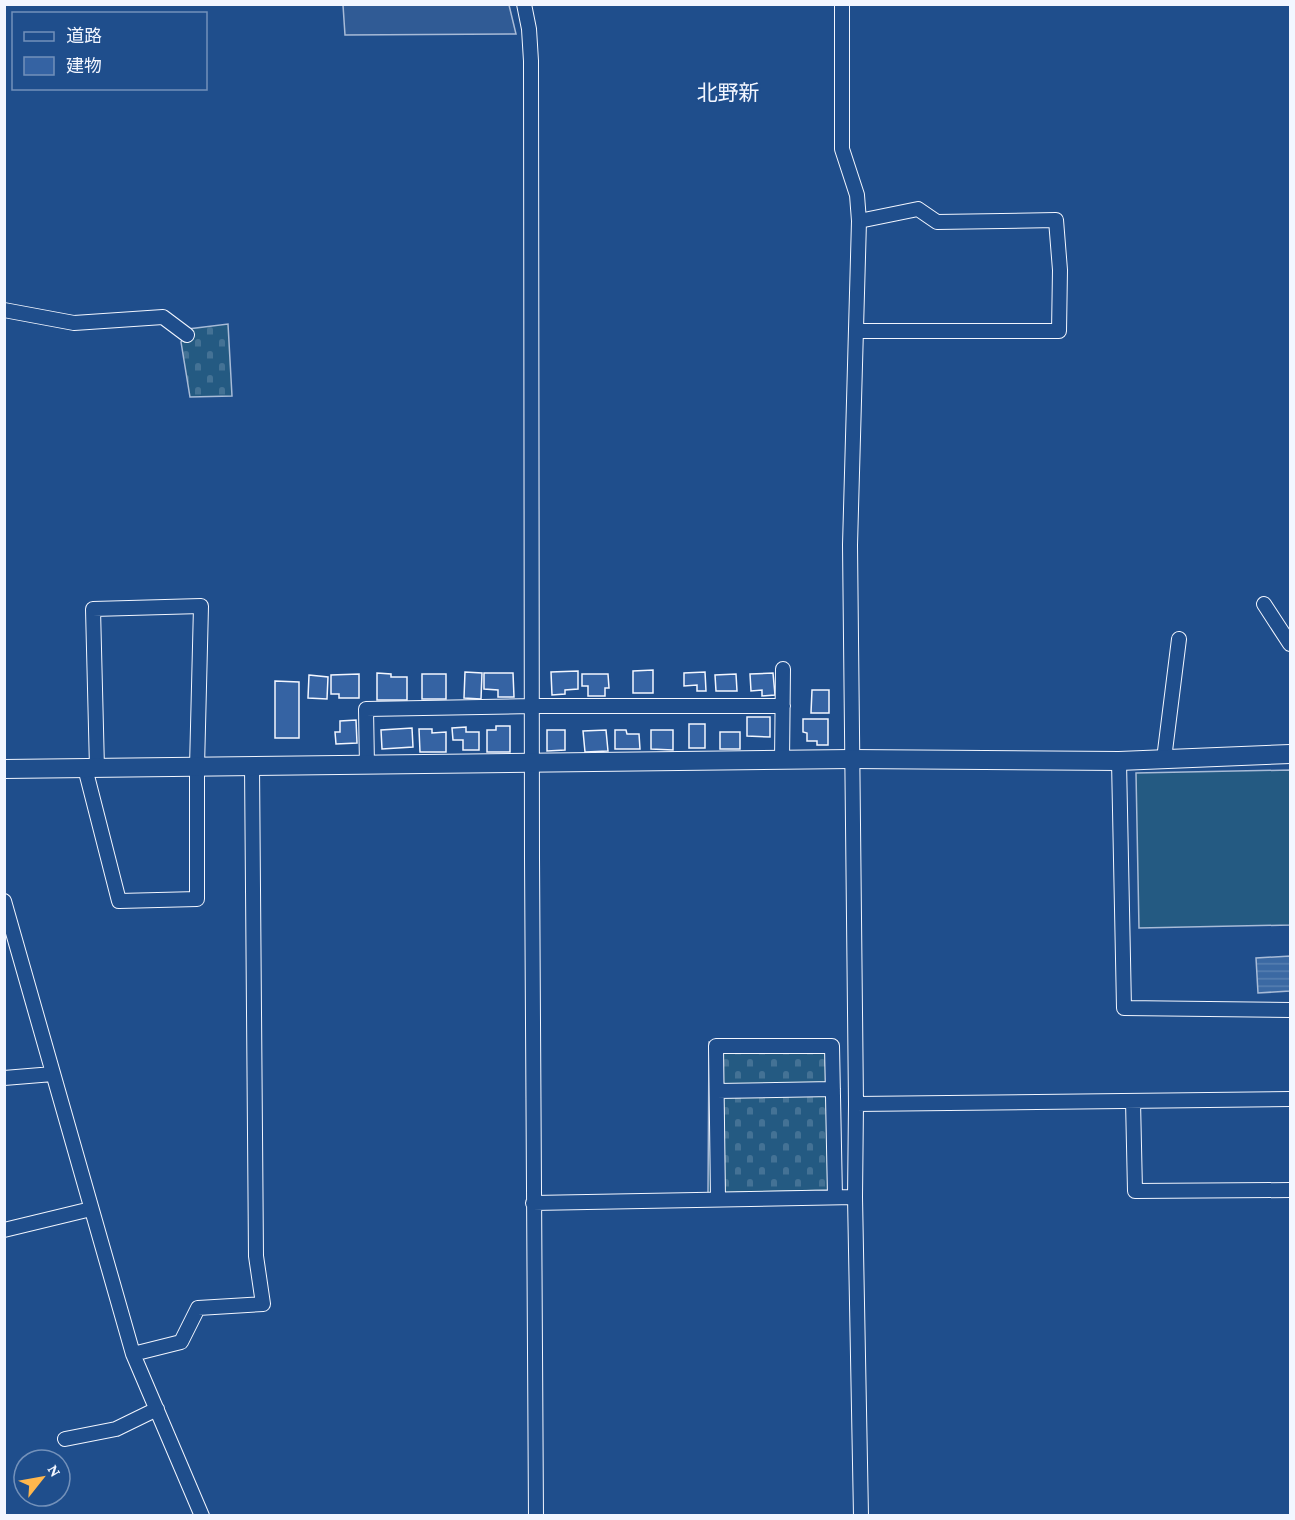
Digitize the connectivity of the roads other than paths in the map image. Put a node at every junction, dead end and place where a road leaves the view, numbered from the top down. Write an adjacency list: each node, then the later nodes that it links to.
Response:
1 (524, 4): 11 (street)
2 (842, 4): 3 (street)
3 (860, 221): 5 (street); 5 (street)
4 (4, 310): 6 (street)
5 (857, 331): 14 (street)
6 (187, 335)
7 (1264, 604): 9 (street)
8 (1179, 639): 15 (street)
9 (1290, 644)
10 (783, 669): 12 (street)
11 (532, 706): 12 (street); 18 (street); 19 (street)
12 (783, 706): 16 (street)
13 (1290, 754): 15 (street)
14 (851, 759): 16 (street); 17 (street); 32 (street)
15 (1164, 759): 17 (street)
16 (782, 760): 18 (street)
17 (1119, 761): 25 (street)
18 (532, 762): 19 (street); 37 (street)
19 (367, 765): 20 (street)
20 (252, 766): 21 (street); 40 (street)
21 (197, 767): 22 (street); 22 (street); 22 (street)
22 (91, 768): 23 (street)
23 (4, 769)
24 (4, 901): 26 (street)
25 (1290, 1010)
26 (53, 1074): 27 (street); 38 (street)
27 (4, 1078)
28 (833, 1089): 29 (street); 29 (street); 34 (street)
29 (717, 1091): 36 (street)
30 (1290, 1099): 31 (street)
31 (1133, 1101): 32 (street); 33 (street)
32 (856, 1104): 35 (street)
33 (1290, 1190)
34 (835, 1197): 35 (street); 36 (street)
35 (855, 1197): 45 (street)
36 (718, 1199): 37 (street)
37 (533, 1203): 44 (street)
38 (92, 1209): 39 (street); 40 (street)
39 (4, 1230)
40 (133, 1354): 41 (street)
41 (157, 1409): 42 (street); 43 (street)
42 (65, 1439)
43 (202, 1515)
44 (536, 1515)
45 (861, 1515)

